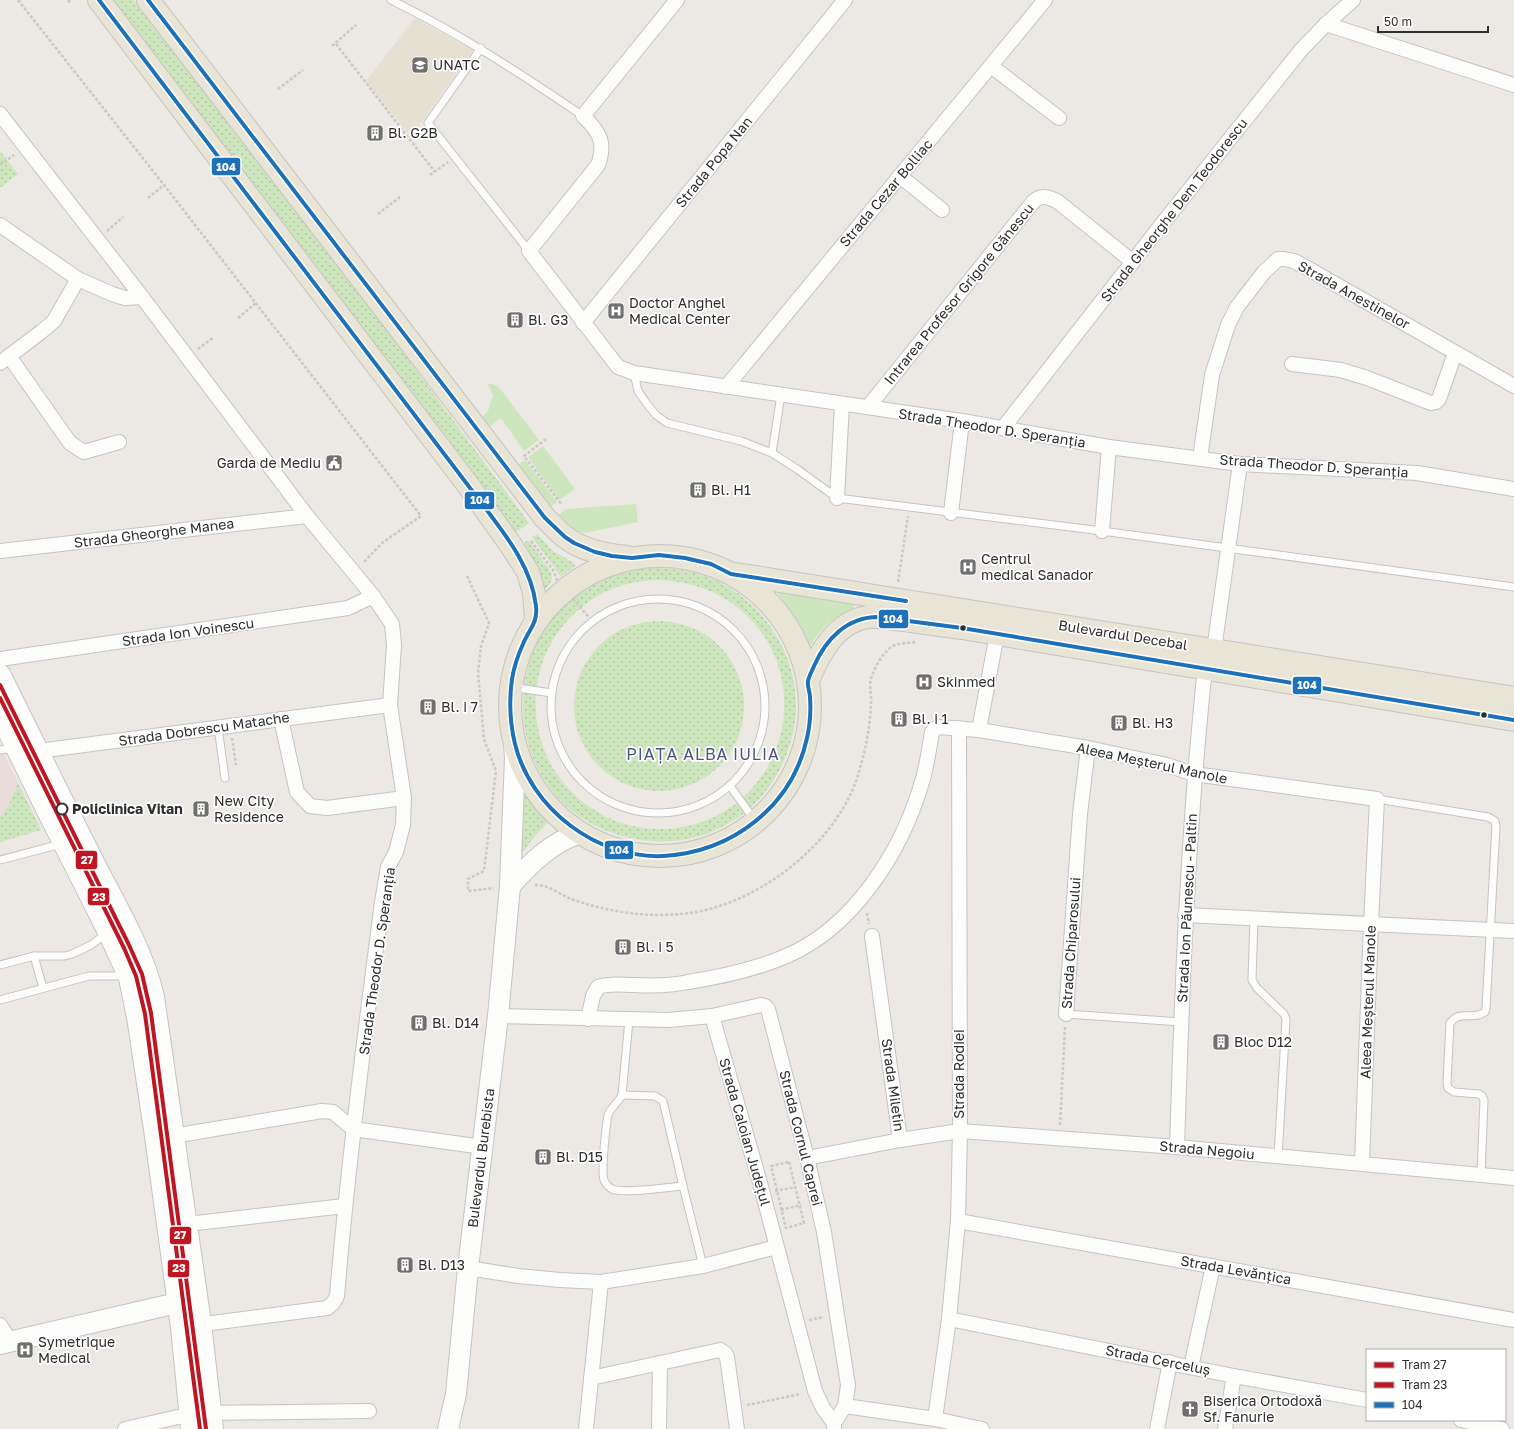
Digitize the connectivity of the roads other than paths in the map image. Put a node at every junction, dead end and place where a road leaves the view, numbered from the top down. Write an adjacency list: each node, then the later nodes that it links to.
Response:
1 (99, 0): 50 (main road)
2 (148, 0): 46 (main road)
3 (391, 0): 9 (lane)
4 (677, 0): 13 (street)
5 (845, 0): 22 (street, Strada Popa Nan)
6 (1045, 0): 10 (street, Strada Cezar Bolliac)
7 (1353, 0): 8 (street, Strada Gheorghe Dem Teodorescu)
8 (1326, 24): 11 (street); 19 (street, Strada Gheorghe Dem Teodorescu)
9 (481, 48): 13 (lane); 18 (lane)
10 (991, 66): 14 (street); 15 (street, Strada Cezar Bolliac)
11 (1514, 85)
12 (0, 114): 21 (street, Strada Theodor D. Speranția)
13 (584, 116): 18 (street)
14 (1059, 118)
15 (900, 176): 16 (street); 27 (street, Strada Cezar Bolliac)
16 (942, 210)
17 (0, 225): 20 (street)
18 (529, 251): 22 (street, Strada Theodor D. Speranția)
19 (1132, 262): 31 (street, Intrarea Profesor Grigore Gănescu); 33 (street, Strada Gheorghe Dem Teodorescu)
20 (78, 279): 21 (street); 24 (street)
21 (142, 297): 42 (street, Strada Theodor D. Speranția)
22 (583, 323): 26 (street, Strada Theodor D. Speranția)
23 (1455, 353): 25 (street); 28 (street, Strada Anestinelor); 37 (street, Strada Anestinelor)
24 (5, 360): 34 (street)
25 (1292, 364)
26 (634, 372): 27 (street, Strada Theodor D. Speranția); 36 (lane)
27 (726, 386): 29 (street, Strada Theodor D. Speranția)
28 (1514, 386)
29 (781, 395): 30 (street, Strada Theodor D. Speranția); 36 (lane)
30 (842, 404): 31 (street, Strada Theodor D. Speranția); 40 (street)
31 (868, 407): 32 (street, Strada Theodor D. Speranția)
32 (962, 421): 33 (street, Strada Theodor D. Speranția); 41 (street)
33 (1003, 428): 35 (street, Strada Theodor D. Speranția)
34 (119, 442)
35 (1108, 447): 37 (street, Strada Theodor D. Speranția); 43 (street)
36 (772, 453): 40 (lane)
37 (1200, 458): 38 (street, Strada Theodor D. Speranția)
38 (1240, 464): 39 (street, Strada Theodor D. Speranția); 44 (street, Strada Ion Păunescu - Paltin)
39 (1514, 489)
40 (837, 498): 41 (lane)
41 (952, 513): 43 (lane)
42 (307, 516): 45 (street, Strada Gheorghe Manea); 49 (street, Strada Theodor D. Speranția)
43 (1102, 532): 44 (lane)
44 (1228, 548): 48 (lane); 53 (street, Strada Ion Păunescu - Paltin)
45 (0, 551)
46 (632, 558): 47 (main road); 50 (main road)
47 (731, 574): 53 (main road, Bulevardul Decebal); 55 (main road)
48 (1514, 587)
49 (373, 596): 52 (street, Strada Ion Voinescu); 59 (street, Strada Theodor D. Speranția)
50 (536, 620): 56 (main road)
51 (997, 634): 53 (main road, Bulevardul Decebal); 55 (main road, Bulevardul Decebal); 65 (street)
52 (0, 659)
53 (1209, 659): 58 (main road, Bulevardul Decebal); 62 (main road, Bulevardul Decebal); 70 (street, Strada Ion Păunescu - Paltin)
54 (0, 674): 69 (main road)
55 (808, 681): 75 (main road)
56 (511, 687): 57 (lane); 66 (main road)
57 (552, 693): 72 (lane); 72 (lane)
58 (1514, 698)
59 (390, 704): 61 (street, Strada Dobrescu Matache); 73 (street, Strada Theodor D. Speranția)
60 (0, 715): 68 (main road)
61 (281, 719): 63 (street, Strada Dobrescu Matache); 73 (street)
62 (1514, 720)
63 (225, 727): 69 (street, Strada Dobrescu Matache); 71 (lane)
64 (958, 728): 65 (street, Aleea Meșterul Manole); 95 (street, Aleea Meșterul Manole); 100 (street, Strada Rodiei)
65 (979, 730): 67 (street, Aleea Meșterul Manole)
66 (514, 742): 76 (main road); 79 (main road, Bulevardul Burebista)
67 (1088, 748): 70 (street, Aleea Meșterul Manole); 92 (street, Strada Chiparosului)
68 (11, 751): 69 (street, Strada Dobrescu Matache); 77 (main road)
69 (38, 752): 83 (main road)
70 (1194, 774): 74 (street, Aleea Meșterul Manole); 80 (street, Strada Ion Păunescu - Paltin)
71 (225, 778)
72 (730, 786): 75 (lane)
73 (404, 798): 99 (street, Strada Theodor D. Speranția)
74 (1377, 799): 82 (street, Aleea Meșterul Manole); 84 (lane)
75 (756, 822): 76 (main road)
76 (580, 833): 79 (main road)
77 (63, 844): 78 (lane); 83 (main road)
78 (0, 860)
79 (510, 886): 93 (main road, Bulevardul Burebista)
80 (1185, 915): 81 (street); 97 (street, Strada Ion Păunescu - Paltin)
81 (1254, 918): 82 (street); 105 (lane)
82 (1371, 924): 84 (street); 107 (street, Aleea Meșterul Manole)
83 (116, 926): 87 (lane); 89 (main road)
84 (1490, 930): 85 (street); 108 (lane)
85 (1514, 932)
86 (872, 936): 102 (street, Strada Miletin)
87 (34, 956): 88 (lane); 90 (lane)
88 (0, 965)
89 (137, 971): 90 (lane); 101 (main road)
90 (43, 988): 91 (lane)
91 (0, 1000)
92 (1066, 1014): 97 (lane)
93 (498, 1016): 95 (street); 103 (main road, Bulevardul Burebista)
94 (712, 1016): 96 (street); 106 (street, Strada Cornul Caprei); 114 (street, Strada Caloian Județul)
95 (588, 1019): 96 (street)
96 (629, 1020): 98 (lane)
97 (1181, 1022): 104 (street, Strada Ion Păunescu - Paltin)
98 (622, 1095): 110 (lane); 110 (lane)
99 (353, 1129): 101 (street); 103 (street); 111 (street, Strada Theodor D. Speranția)
100 (960, 1131): 102 (street, Strada Negoiu); 104 (street, Strada Negoiu); 112 (street, Strada Rodiei)
101 (164, 1135): 113 (main road)
102 (900, 1140): 106 (street, Strada Miletin)
103 (483, 1147): 117 (main road, Bulevardul Burebista)
104 (1176, 1147): 105 (street, Strada Negoiu)
105 (1278, 1157): 107 (street, Strada Negoiu)
106 (807, 1158): 118 (street, Strada Cornul Caprei)
107 (1362, 1163): 108 (street, Strada Negoiu)
108 (1481, 1174): 109 (street, Strada Negoiu)
109 (1514, 1178)
110 (683, 1186): 115 (lane)
111 (344, 1206): 113 (street); 124 (street, Strada Theodor D. Speranția)
112 (958, 1221): 116 (street, Strada Levănțica); 122 (street, Strada Rodiei)
113 (176, 1225): 120 (main road); 121 (main road)
114 (776, 1247): 115 (street); 139 (street, Strada Caloian Județul)
115 (703, 1266): 119 (street)
116 (1213, 1266): 123 (street, Strada Levănțica); 129 (street)
117 (468, 1268): 119 (street); 141 (main road, Bulevardul Burebista)
118 (830, 1273): 133 (street, Strada Caloian Județul)
119 (601, 1282): 131 (street)
120 (198, 1300): 121 (main road); 124 (main road)
121 (177, 1303): 125 (main road); 126 (main road)
122 (949, 1320): 127 (street, Strada Cerceluș); 135 (street, Strada Rodiei)
123 (1514, 1320)
124 (201, 1323): 125 (street); 136 (main road)
125 (181, 1326): 138 (main road)
126 (3, 1337)
127 (1170, 1362): 129 (street, Strada Cerceluș); 146 (street)
128 (660, 1363): 131 (street); 143 (street); 144 (street)
129 (1191, 1367): 130 (street, Strada Cerceluș)
130 (1234, 1376): 132 (street, Strada Cerceluș); 147 (street)
131 (591, 1378): 142 (street)
132 (1366, 1400)
133 (845, 1406): 135 (street); 139 (street, Strada Caloian Județul)
134 (369, 1411): 136 (street)
135 (935, 1420): 145 (street)
136 (212, 1421): 138 (street)
137 (1466, 1421): 148 (street)
138 (191, 1422): 140 (street)
139 (834, 1426)
140 (125, 1429)
141 (448, 1429)
142 (586, 1429)
143 (659, 1429)
144 (737, 1429)
145 (982, 1429)
146 (1157, 1429)
147 (1225, 1429)
148 (1502, 1429)

